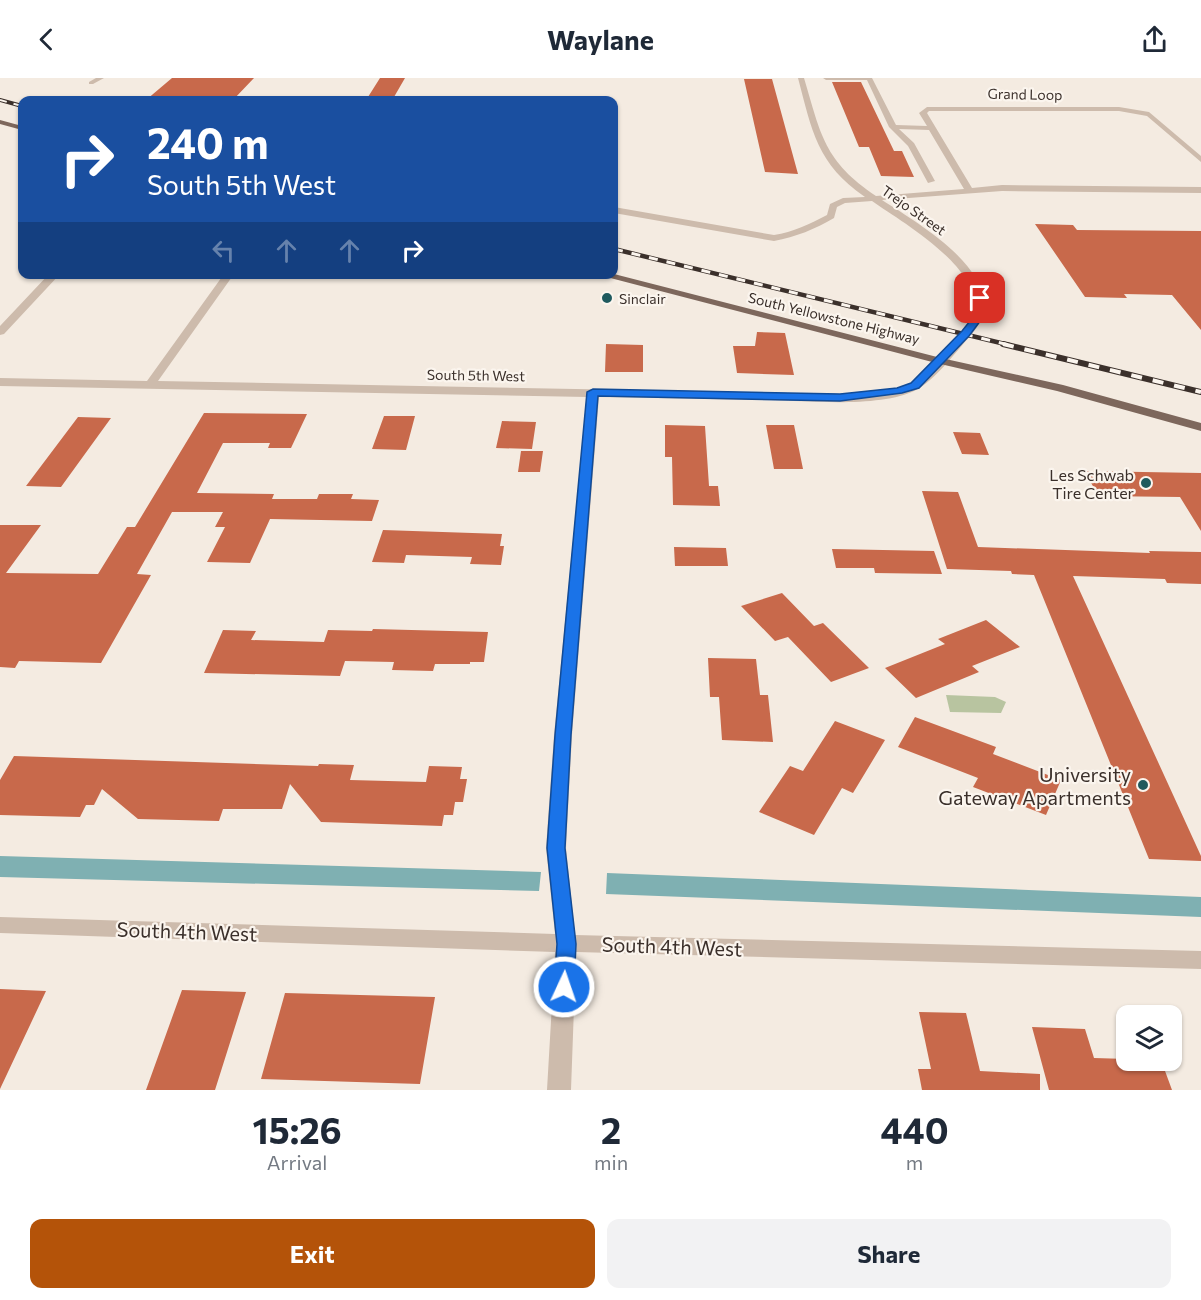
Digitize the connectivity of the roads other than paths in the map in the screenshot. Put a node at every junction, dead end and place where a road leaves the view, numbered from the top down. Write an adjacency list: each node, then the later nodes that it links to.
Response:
1 (101, 78): 4 (street)
2 (801, 78): 13 (street, Trejo Street)
3 (826, 78): 7 (street)
4 (90, 82)
5 (0, 122): 6 (main road)
6 (18, 127)
7 (893, 127): 8 (street); 10 (street)
8 (932, 128): 9 (street, Grand Loop); 11 (street)
9 (1201, 160)
10 (931, 180)
11 (969, 190): 12 (street); 13 (street)
12 (1201, 190)
13 (873, 198): 14 (street); 19 (street, Trejo Street)
14 (618, 211)
15 (50, 279): 18 (street)
16 (225, 279): 21 (street)
17 (618, 279): 19 (main road, South Yellowstone Highway)
18 (0, 332)
19 (940, 361): 22 (street, South 5th West); 23 (main road, South Yellowstone Highway)
20 (0, 382): 21 (street, South 5th West)
21 (150, 385): 22 (street, South 5th West)
22 (593, 392): 25 (street)
23 (1201, 427)
24 (0, 925): 25 (street, South 4th West)
25 (567, 944): 26 (street, South 4th West); 27 (street)
26 (1201, 960)
27 (559, 1090)

